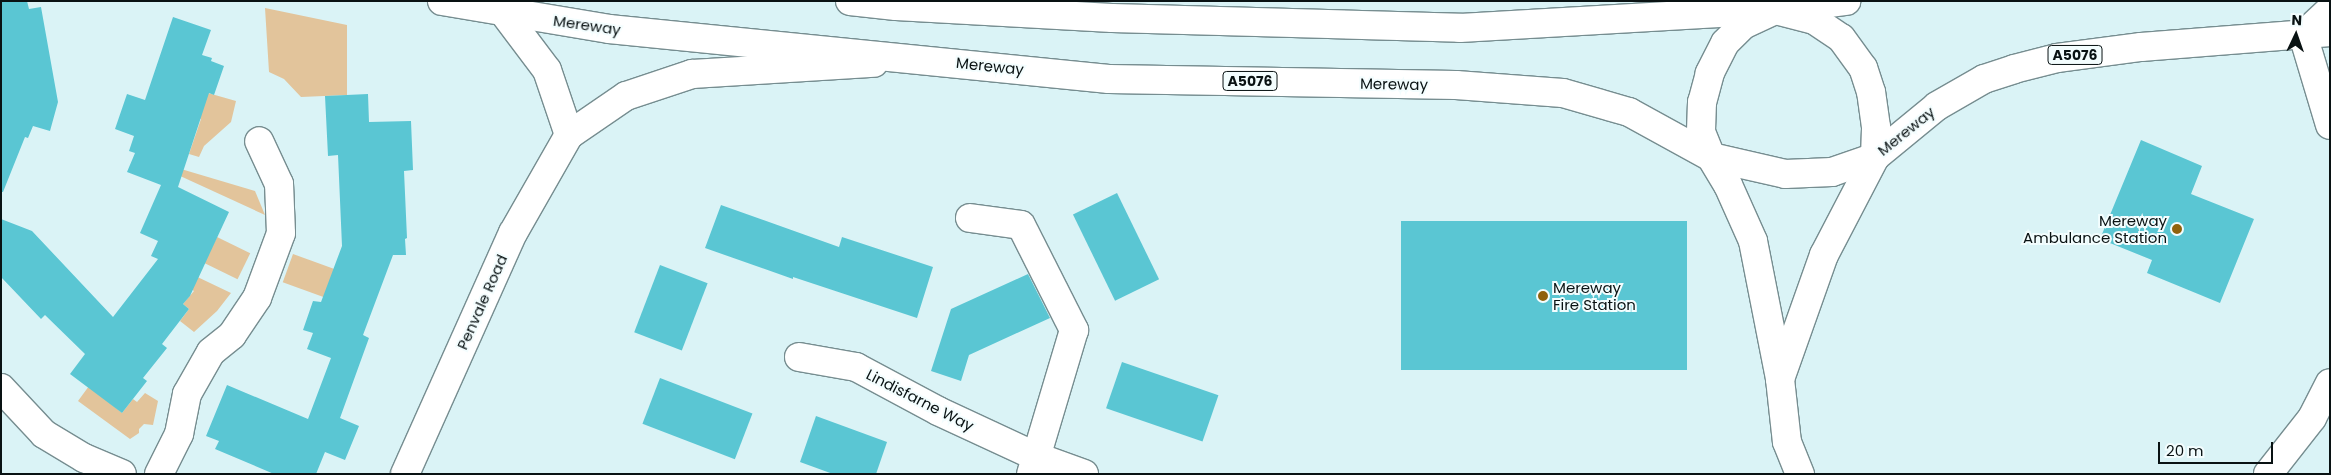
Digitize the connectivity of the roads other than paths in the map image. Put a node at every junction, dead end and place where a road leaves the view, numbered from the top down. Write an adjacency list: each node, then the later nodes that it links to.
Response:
1 (442, 1): 6 (main road, Mereway / A5076)
2 (850, 1): 4 (main road)
3 (1846, 1): 4 (main road)
4 (1775, 10): 13 (main road); 14 (main road)
5 (2330, 10): 8 (main road)
6 (504, 13): 9 (main road, Mereway / A5076); 11 (main road)
7 (2330, 32): 8 (main road, Mereway / A5076)
8 (2303, 35): 10 (main road); 14 (main road, Mereway / A5076)
9 (930, 60): 11 (main road); 13 (main road, Mereway / A5076)
10 (2330, 125)
11 (569, 135): 23 (main road, Penvale Road)
12 (258, 141): 22 (main road)
13 (1711, 157): 14 (main road, Mereway / A5076); 17 (main road)
14 (1875, 157): 17 (main road)
15 (970, 218): 20 (main road)
16 (799, 357): 20 (main road, Lindisfarne Way)
17 (1780, 379): 25 (main road)
18 (2330, 383): 26 (main road)
19 (1, 388): 21 (main road)
20 (1034, 465): 24 (main road, Lindisfarne Way)
21 (122, 474)
22 (159, 474)
23 (405, 474)
24 (1084, 474)
25 (1800, 474)
26 (2268, 474)

